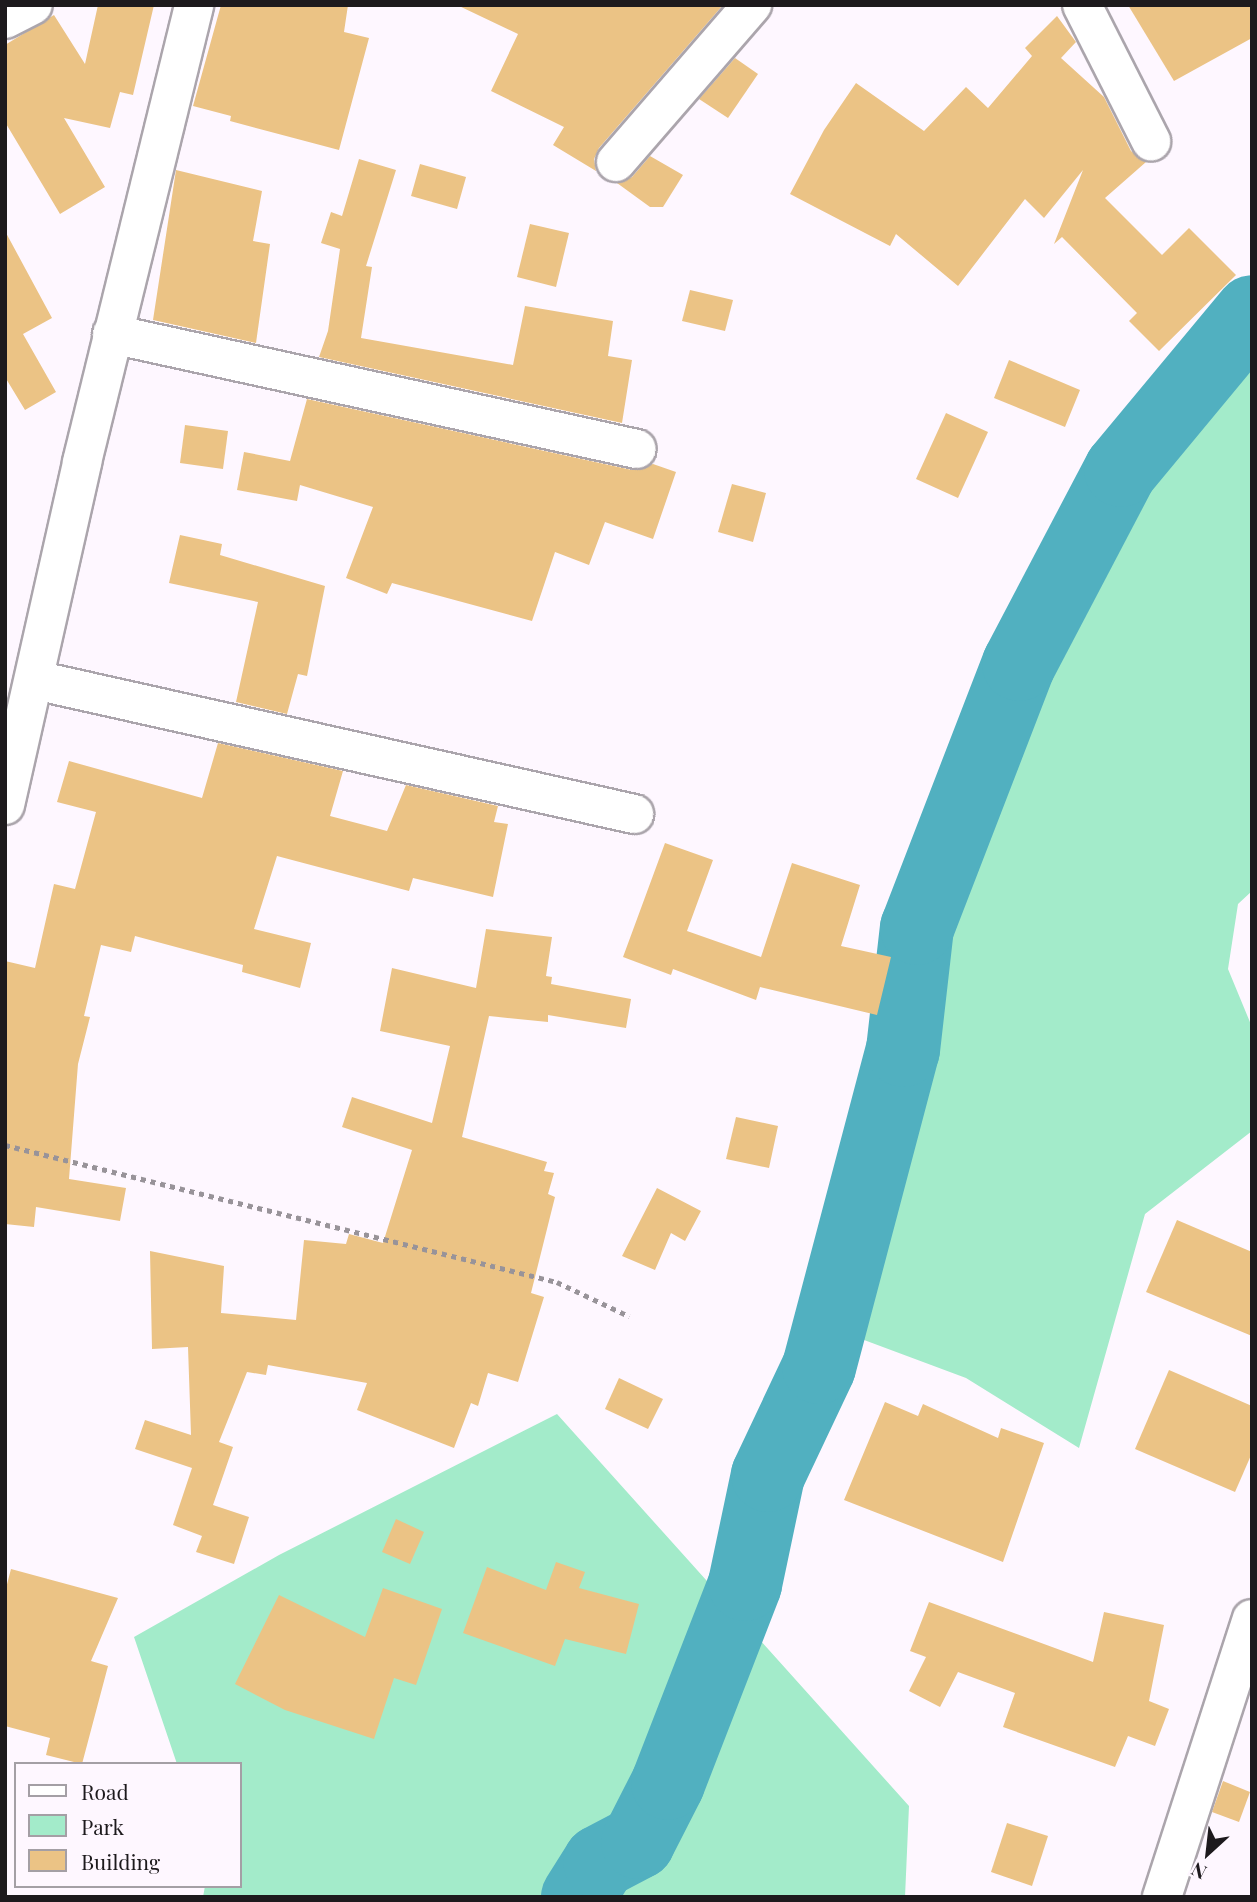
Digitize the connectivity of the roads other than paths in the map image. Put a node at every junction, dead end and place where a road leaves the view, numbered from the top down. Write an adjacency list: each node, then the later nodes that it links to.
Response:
1 (33, 5): 5 (street)
2 (194, 5): 8 (street)
3 (752, 5): 7 (street)
4 (1082, 5): 6 (street)
5 (5, 19)
6 (1151, 141)
7 (616, 162)
8 (112, 334): 9 (street); 10 (street)
9 (636, 449)
10 (20, 681): 11 (street); 12 (street)
11 (5, 805)
12 (634, 814)
13 (1252, 1619): 14 (street)
14 (1162, 1897)

